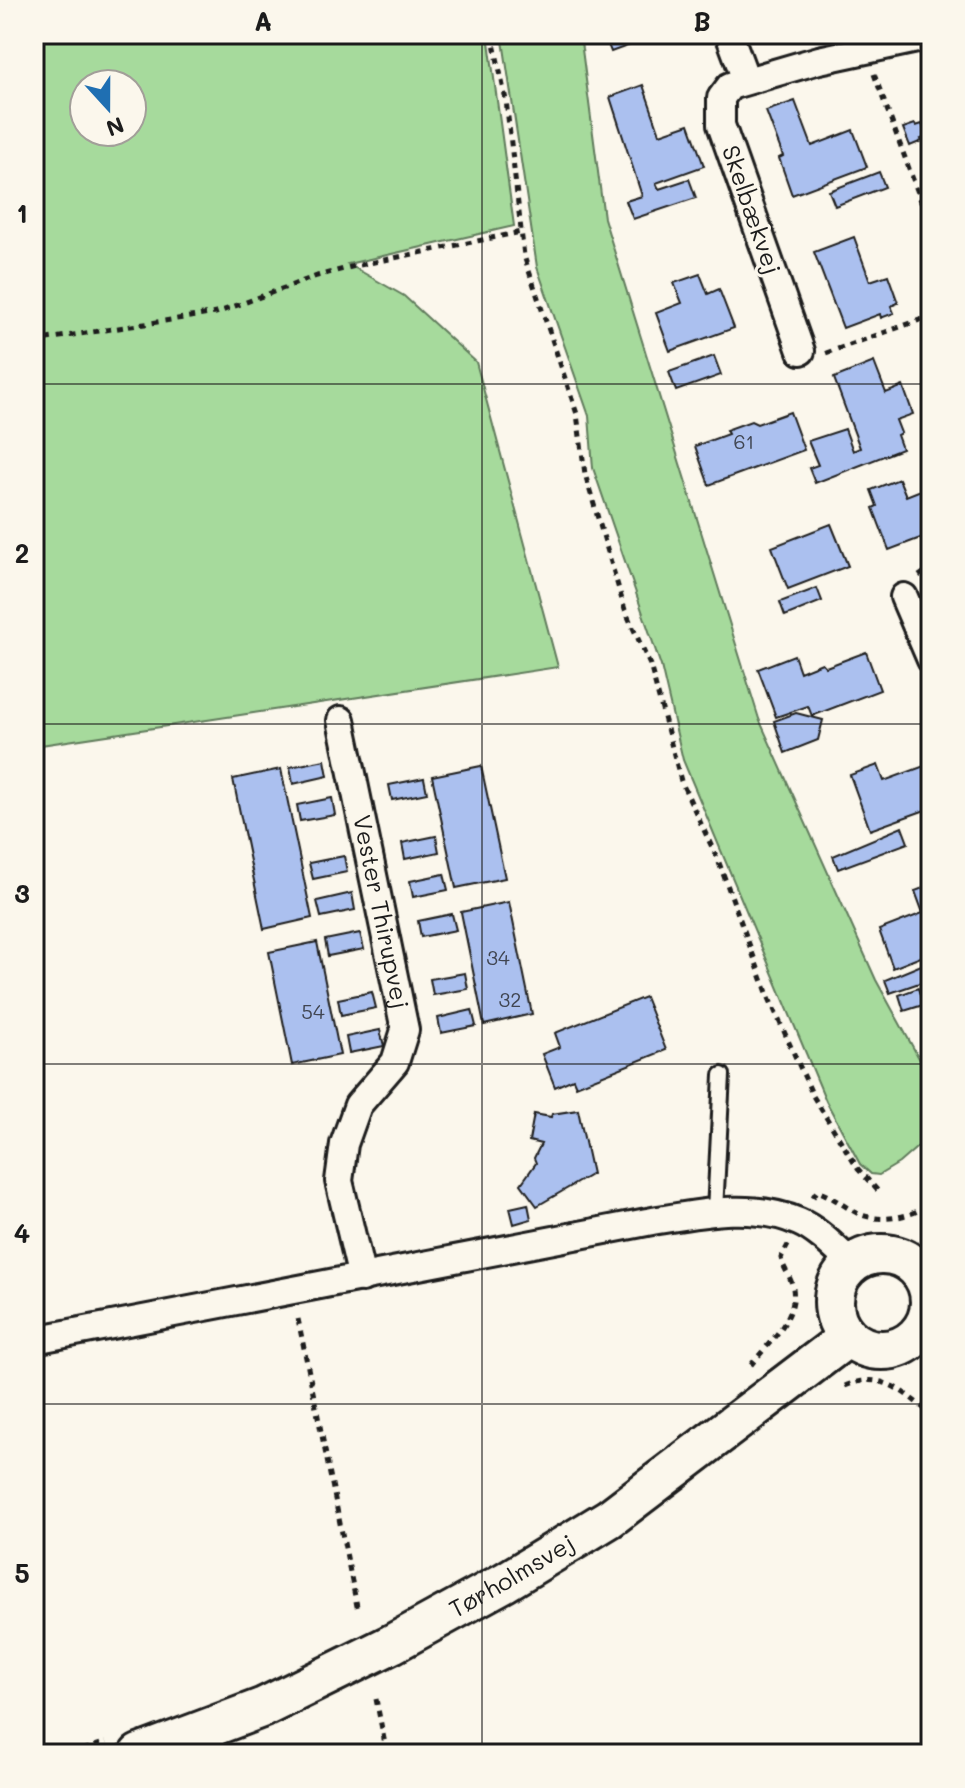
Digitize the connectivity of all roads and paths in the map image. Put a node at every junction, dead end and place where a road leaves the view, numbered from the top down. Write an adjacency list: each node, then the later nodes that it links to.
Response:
1 (492, 34): 7 (path)
2 (729, 34): 5 (street)
3 (931, 36): 4 (street)
4 (866, 50): 5 (street); 6 (path)
5 (746, 80): 10 (street, Skelbækvej)
6 (931, 228)
7 (521, 232): 9 (path); 15 (path)
8 (931, 316): 10 (path)
9 (34, 341)
10 (801, 351)
11 (904, 597): 12 (street)
12 (931, 660)
13 (341, 720): 21 (street, Vester Thirupvej)
14 (722, 1075): 17 (lane)
15 (879, 1192)
16 (931, 1204): 18 (path)
17 (715, 1211): 18 (street); 21 (street)
18 (801, 1222): 20 (street); 26 (path)
19 (924, 1262): 20 (street); 25 (street)
20 (852, 1264): 23 (street)
21 (362, 1278): 22 (street)
22 (293, 1290): 24 (street); 27 (path)
23 (848, 1337): 25 (street); 29 (street, Tørholmsvej)
24 (34, 1340)
25 (921, 1350)
26 (744, 1373)
27 (358, 1611)
28 (376, 1699): 31 (path)
29 (129, 1746): 30 (path)
30 (72, 1754)
31 (387, 1754)

